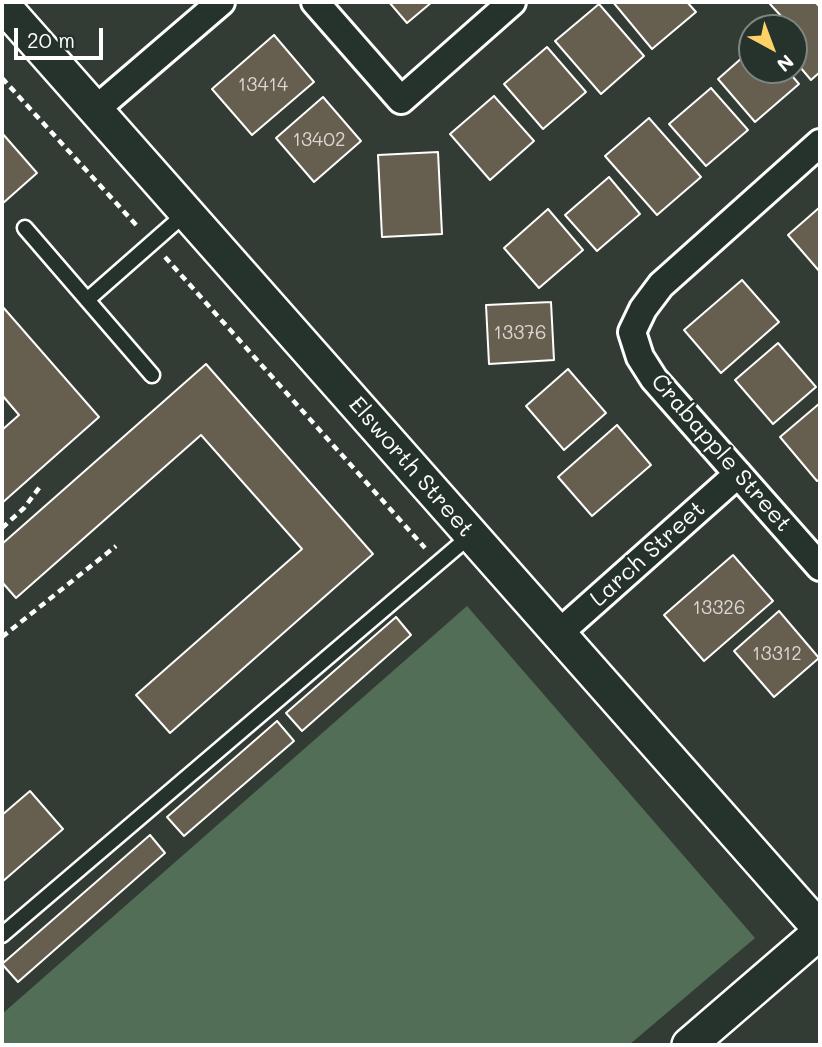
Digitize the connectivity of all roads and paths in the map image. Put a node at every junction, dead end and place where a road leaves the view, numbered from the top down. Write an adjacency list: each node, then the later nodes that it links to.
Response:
1 (221, 2): 6 (street)
2 (314, 2): 3 (street)
3 (513, 2)
4 (2, 4): 6 (street, Elsworth Street)
5 (2, 78): 10 (path)
6 (95, 110): 8 (street, Elsworth Street)
7 (820, 143): 13 (street, Crabapple Street)
8 (186, 213): 10 (lane); 16 (street, Elsworth Street)
9 (25, 228): 11 (lane)
10 (152, 243): 11 (lane); 18 (path)
11 (87, 300): 12 (lane)
12 (152, 375)
13 (738, 474): 19 (street, Crabapple Street); 20 (street, Larch Street)
14 (42, 484): 15 (path)
15 (2, 528)
16 (471, 535): 18 (lane); 20 (street, Elsworth Street)
17 (116, 546): 21 (path)
18 (439, 563): 23 (lane)
19 (820, 567)
20 (558, 634): 22 (street, Elsworth Street)
21 (2, 637)
22 (820, 931): 24 (street)
23 (2, 936)
24 (689, 1045)

